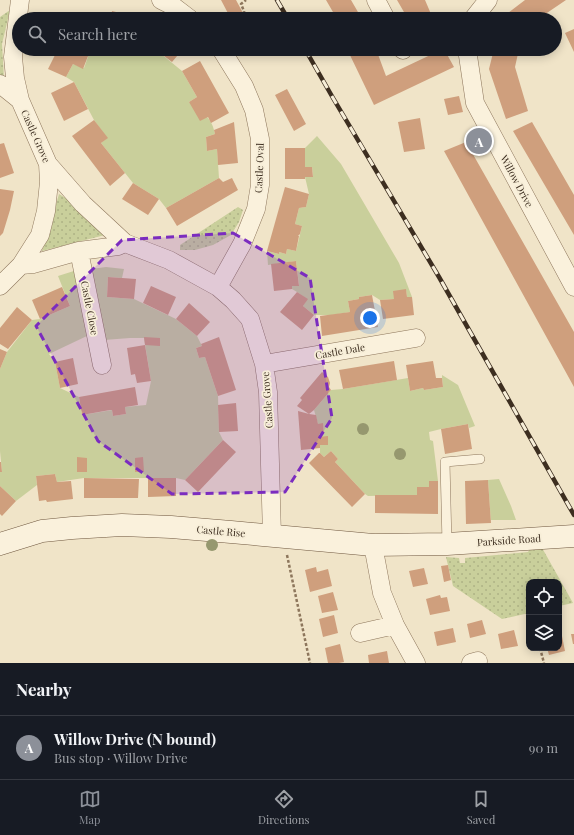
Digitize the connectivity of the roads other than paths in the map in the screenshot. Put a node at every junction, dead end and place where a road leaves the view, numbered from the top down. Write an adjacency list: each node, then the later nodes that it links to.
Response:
1 (20, 0): 5 (street, Castle Grove)
2 (161, 0): 6 (street)
3 (376, 0): 7 (street)
4 (488, 0): 8 (street)
5 (19, 12)
6 (181, 12)
7 (382, 12)
8 (479, 12)
9 (13, 56): 13 (street, Castle Grove)
10 (225, 56): 19 (street, Castle Oval)
11 (468, 56): 20 (street, Willow Drive)
12 (0, 84): 13 (street)
13 (20, 100): 14 (street, Castle Grove)
14 (48, 164): 15 (street, Castle Grove); 17 (street)
15 (125, 243): 16 (street); 19 (street, Castle Grove)
16 (79, 251): 17 (street); 23 (street, Castle Close)
17 (21, 265): 18 (street)
18 (0, 286)
19 (218, 287): 22 (street, Castle Grove)
20 (574, 287)
21 (416, 338): 22 (street, Castle Dale)
22 (264, 364): 25 (street, Castle Grove)
23 (102, 366)
24 (480, 459): 28 (lane)
25 (277, 536): 27 (street, Castle Rise); 29 (street, Castle Rise)
26 (574, 536): 28 (street, Parkside Road)
27 (0, 544)
28 (445, 544): 29 (street, Castle Rise)
29 (373, 545): 30 (street)
30 (395, 625): 31 (street); 32 (street)
31 (360, 633)
32 (416, 663)

